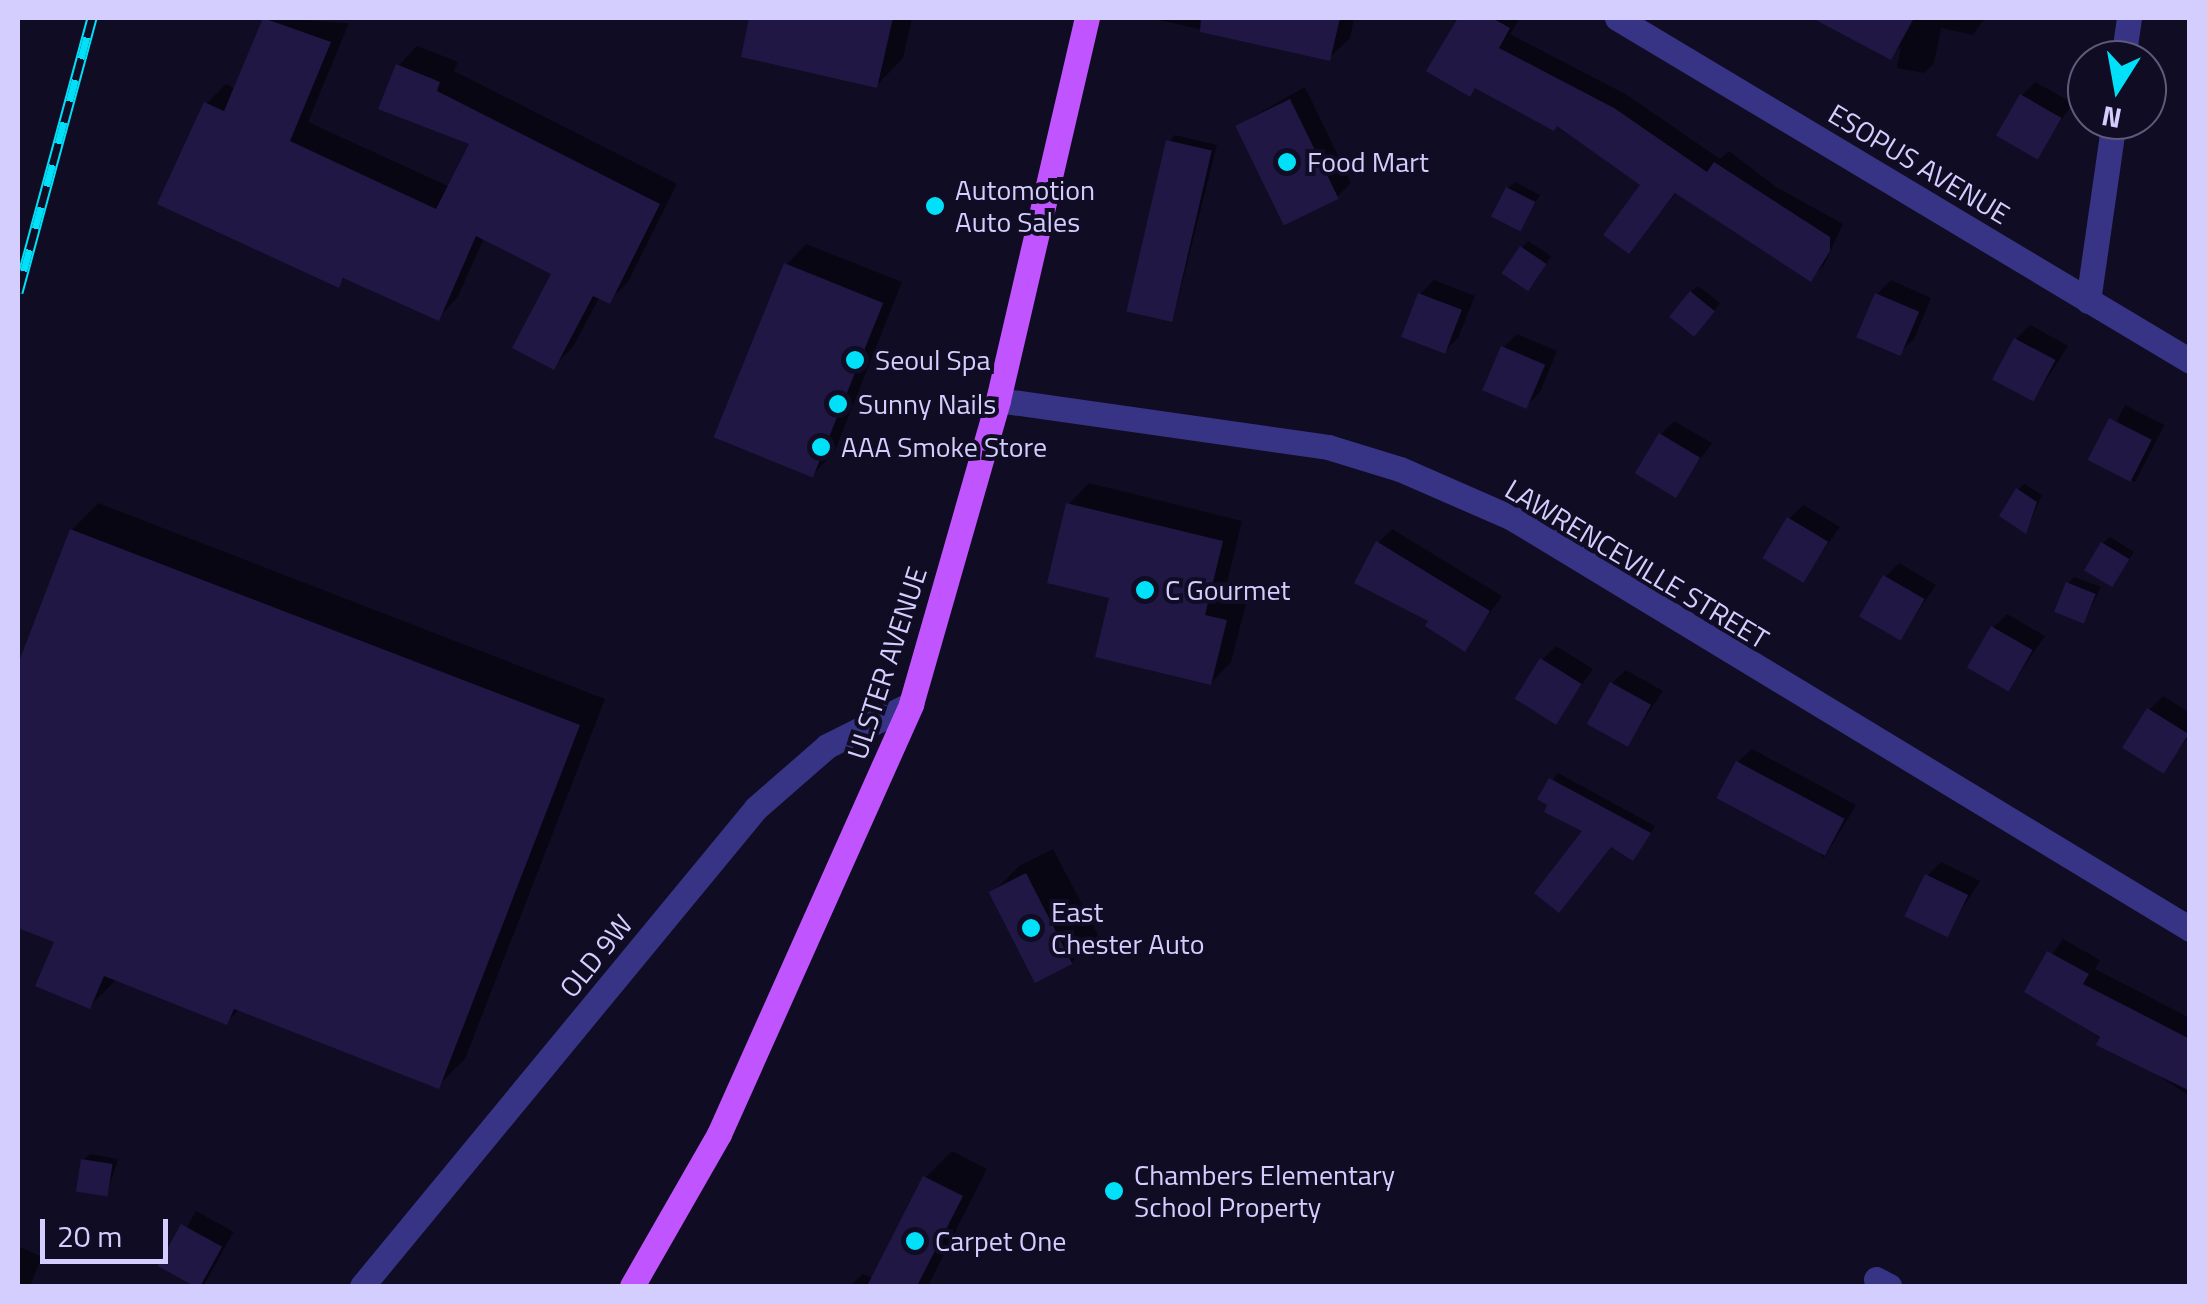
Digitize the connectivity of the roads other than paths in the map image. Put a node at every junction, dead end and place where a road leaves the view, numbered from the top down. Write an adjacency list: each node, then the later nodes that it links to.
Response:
1 (1087, 18): 6 (main road, ULSTER AVENUE)
2 (1618, 18): 4 (street, ESOPUS AVENUE)
3 (2111, 140): 4 (street)
4 (2088, 301): 5 (street, ESOPUS AVENUE)
5 (2190, 361)
6 (998, 400): 7 (main road, ULSTER AVENUE); 8 (street, LAWRENCEVILLE STREET)
7 (911, 704): 9 (street, OLD 9W); 10 (main road, ULSTER AVENUE)
8 (2190, 929)
9 (362, 1286)
10 (632, 1286)

